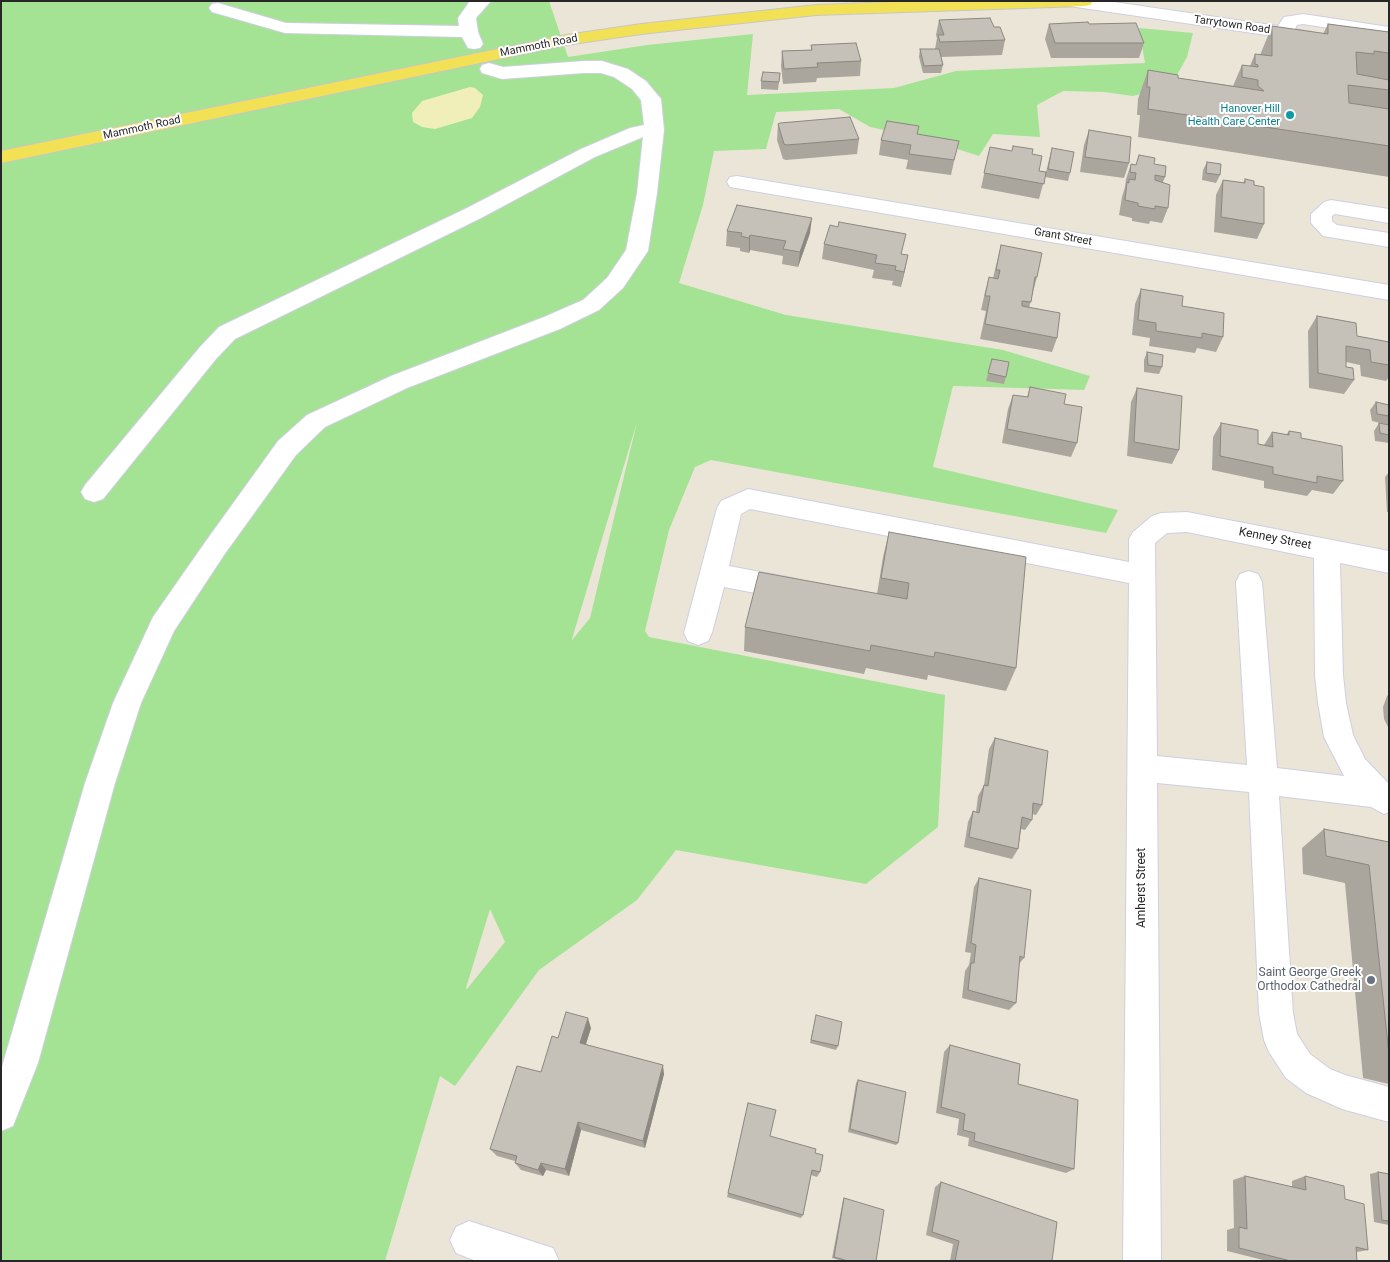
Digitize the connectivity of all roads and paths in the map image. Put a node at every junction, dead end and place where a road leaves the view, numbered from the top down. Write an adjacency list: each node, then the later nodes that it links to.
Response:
1 (482, 1): 5 (street)
2 (1036, 1): 4 (main road, Mammoth Road); 11 (main road, Mammoth Road)
3 (1084, 1): 4 (main road, Mammoth Road)
4 (1076, 2): 6 (street, Tarrytown Road)
5 (218, 8)
6 (1284, 32): 7 (street); 8 (street, Tarrytown Road)
7 (1389, 32)
8 (1389, 48)
9 (489, 69): 10 (street)
10 (654, 130): 16 (street); 29 (street)
11 (1, 157)
12 (736, 182): 15 (street, Grant Street)
13 (1389, 216): 14 (street)
14 (1389, 240)
15 (1389, 293)
16 (94, 492)
17 (1161, 522): 18 (street, Kenney Street); 21 (street, Amherst Street)
18 (1327, 550): 19 (street, Kenney Street); 27 (street)
19 (1389, 562)
20 (714, 574): 21 (street); 23 (street); 24 (street)
21 (1142, 575): 25 (street, Amherst Street)
22 (1249, 582): 26 (street)
23 (811, 593)
24 (698, 633)
25 (1142, 768): 26 (street); 32 (street, Amherst Street)
26 (1264, 780): 27 (street); 28 (street)
27 (1383, 799)
28 (1389, 1105)
29 (1, 1114)
30 (470, 1240): 31 (street)
31 (540, 1261)
32 (1142, 1261)

